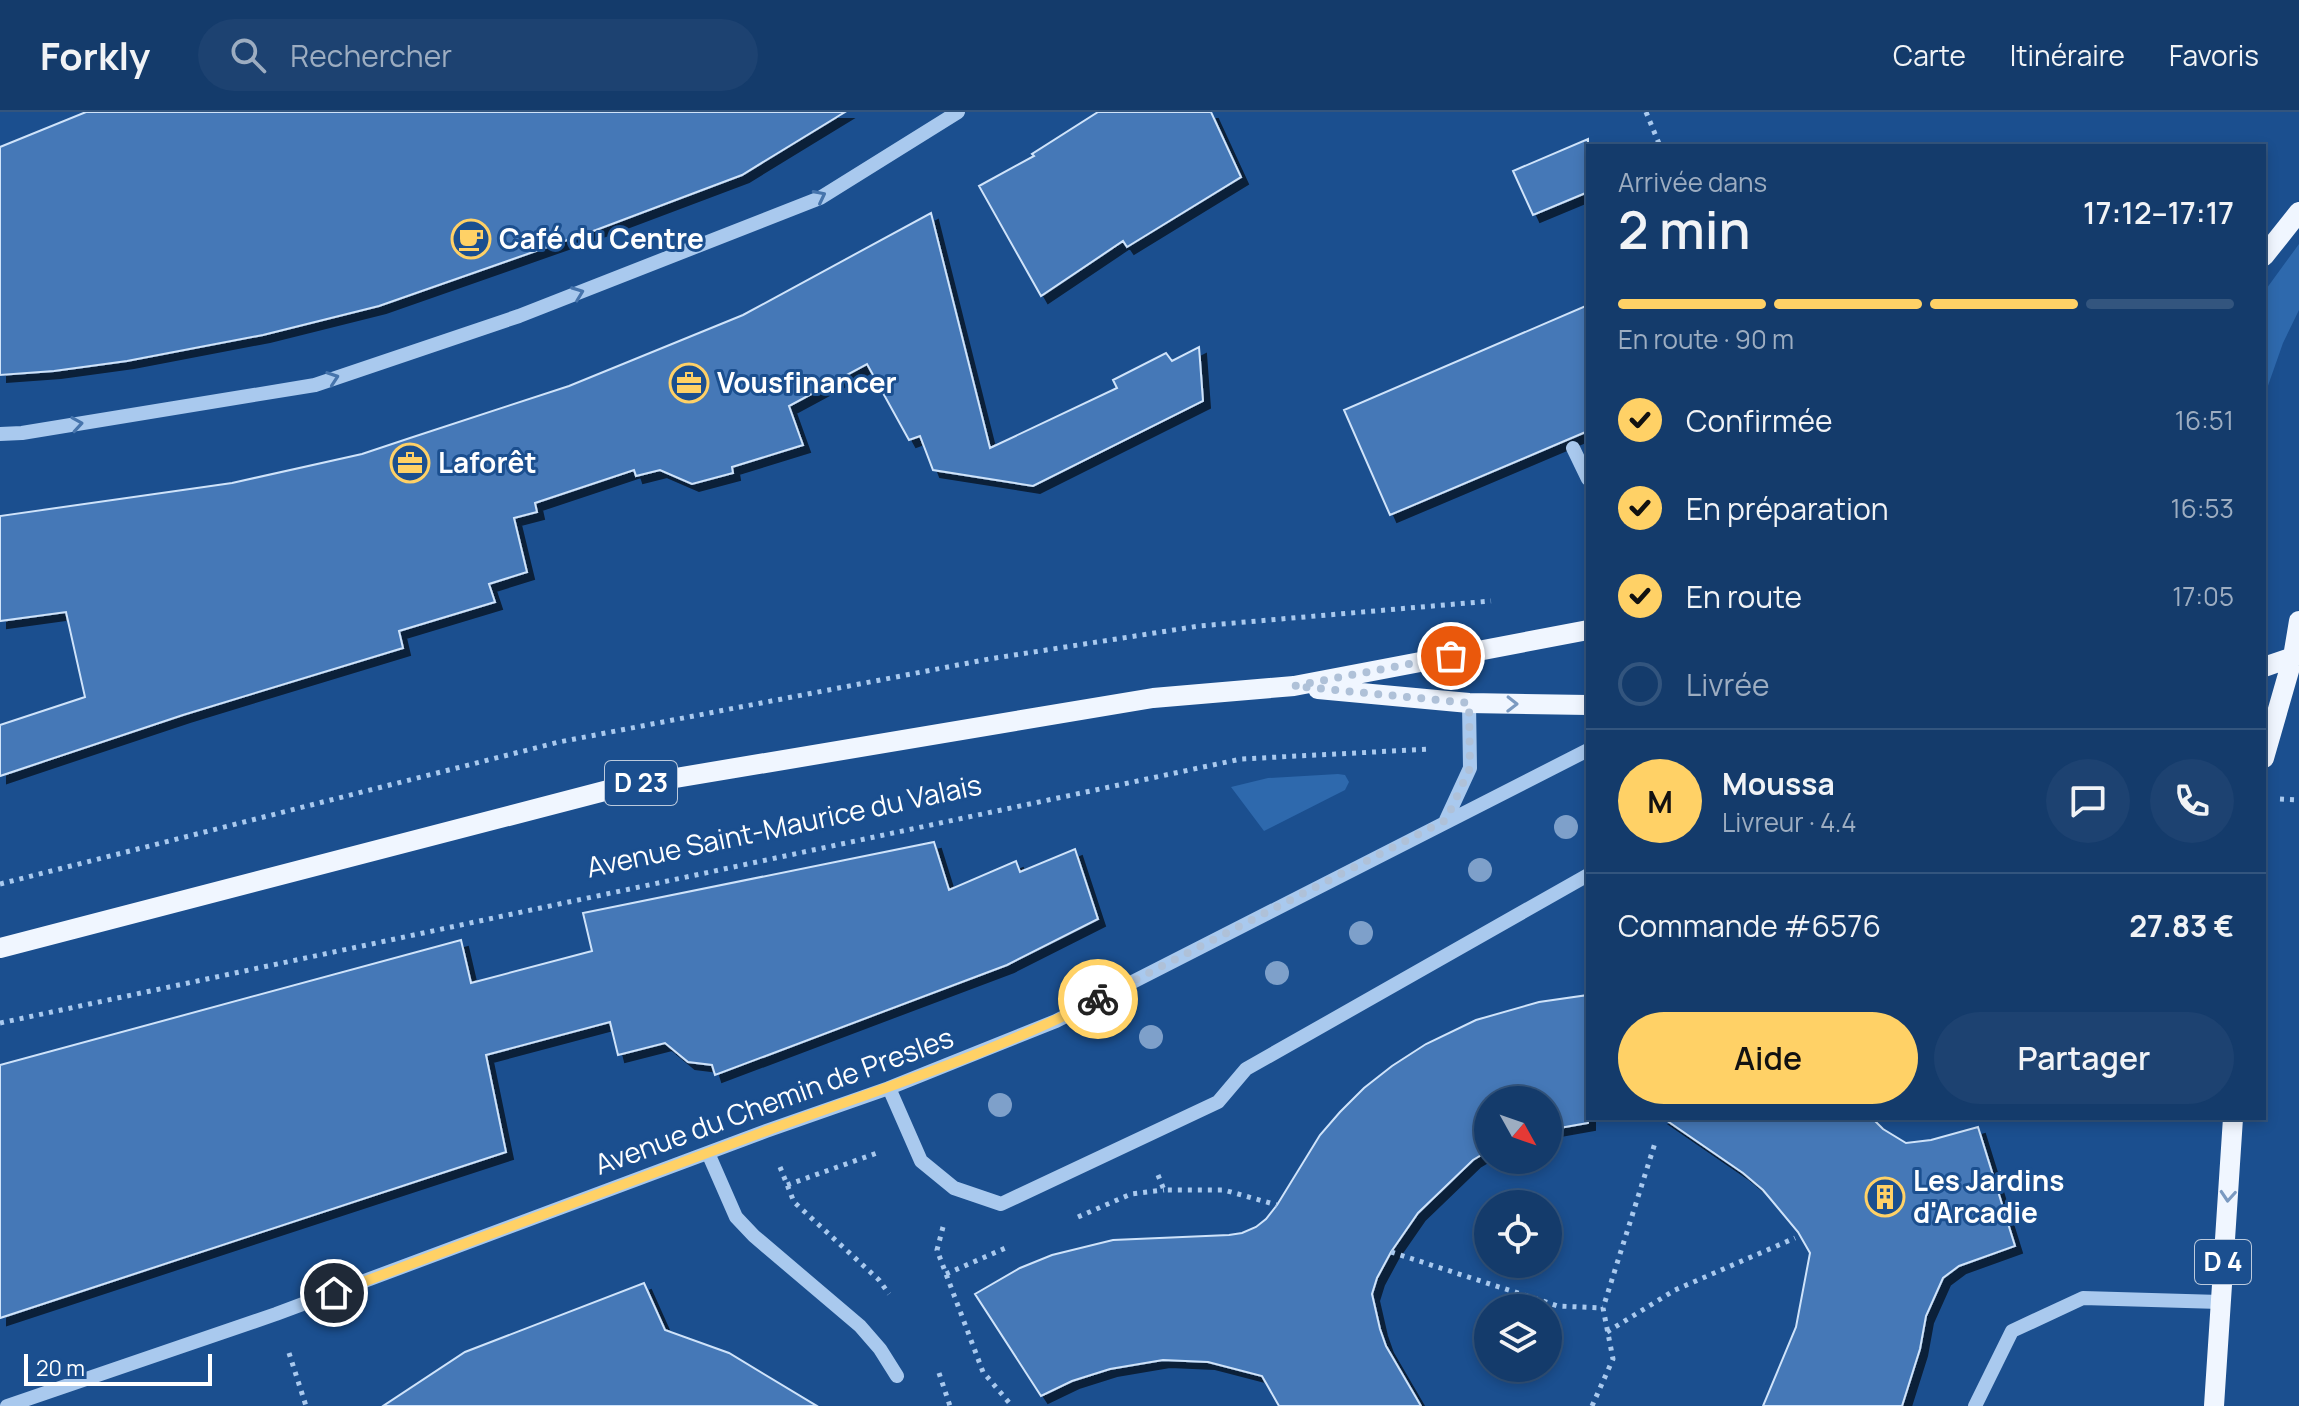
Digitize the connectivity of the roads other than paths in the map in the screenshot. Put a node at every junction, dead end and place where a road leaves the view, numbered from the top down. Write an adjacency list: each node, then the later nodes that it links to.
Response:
1 (958, 112): 4 (street, one-way to 1)
2 (2299, 212): 3 (main road)
3 (2266, 253)
4 (0, 434)
5 (1573, 448): 6 (street)
6 (1586, 475)
7 (2299, 621): 12 (main road)
8 (1586, 630): 9 (main road)
9 (1513, 644): 10 (main road); 14 (main road, Avenue Saint-Maurice du Valais / D 23)
10 (1586, 644)
11 (2266, 653): 12 (main road)
12 (2296, 654): 13 (main road); 15 (main road); 19 (main road)
13 (2266, 666)
14 (1294, 686): 16 (main road, Avenue Saint-Maurice du Valais / D 23); 22 (main road, Avenue Saint-Maurice du Valais / D 23)
15 (2299, 694)
16 (1469, 703): 17 (main road, Avenue Saint-Maurice du Valais / D 23, one-way to 17); 20 (street)
17 (1586, 705)
18 (1586, 751): 20 (street, Avenue du Chemin de Presles)
19 (2266, 752)
20 (1446, 820): 23 (street, Avenue du Chemin de Presles)
21 (1586, 876): 23 (street)
22 (0, 948)
23 (889, 1088): 25 (street, Avenue du Chemin de Presles)
24 (2233, 1120): 26 (main road, D 4, one-way to 26)
25 (708, 1153): 27 (street); 28 (street, Avenue du Chemin de Presles)
26 (2220, 1302): 29 (street); 30 (main road, D 4)
27 (897, 1376)
28 (7, 1406)
29 (1975, 1406)
30 (2214, 1406)

